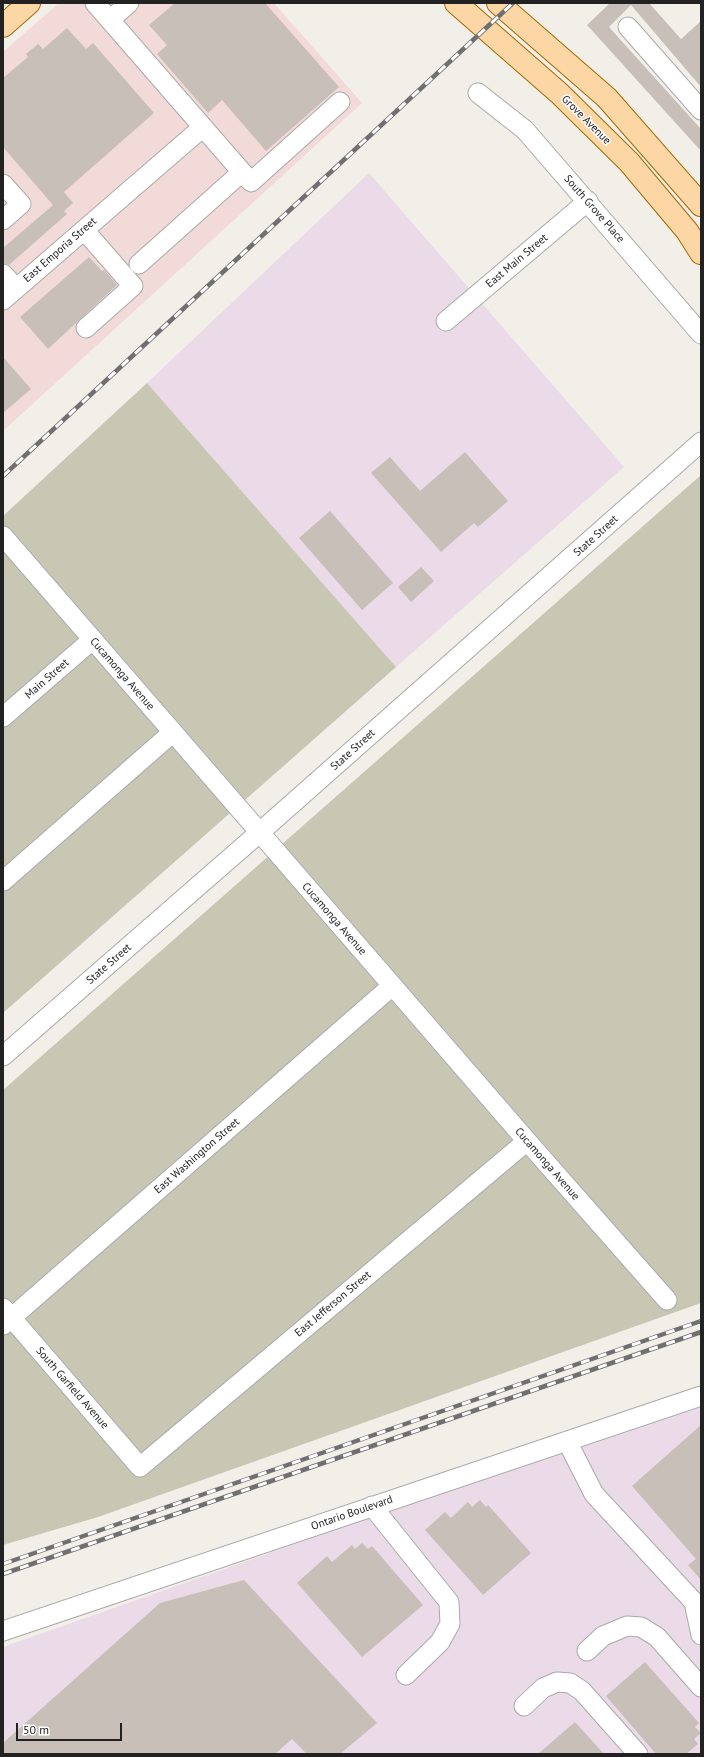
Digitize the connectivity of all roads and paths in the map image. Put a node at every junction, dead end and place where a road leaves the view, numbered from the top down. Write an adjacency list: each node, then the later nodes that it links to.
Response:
1 (29, 3): 7 (main road)
2 (95, 3): 6 (street)
3 (129, 3): 6 (street)
4 (456, 3): 19 (main road, Grove Avenue)
5 (498, 3): 16 (main road)
6 (110, 20): 12 (street)
7 (3, 26)
8 (628, 27): 11 (street)
9 (478, 93): 15 (street, South Grove Place)
10 (340, 102): 13 (street)
11 (701, 110)
12 (203, 127): 13 (street); 18 (street, East Emporia Street)
13 (242, 172): 20 (street)
14 (3, 184): 17 (street)
15 (588, 201): 23 (street, East Main Street); 25 (street, South Grove Place)
16 (701, 205)
17 (3, 220)
18 (84, 230): 22 (street, East Emporia Street); 24 (street)
19 (701, 253)
20 (139, 264)
21 (3, 274): 22 (street)
22 (10, 294)
23 (446, 321)
24 (86, 328)
25 (701, 334)
26 (701, 442): 31 (street, State Street)
27 (3, 536): 28 (street, Cucamonga Avenue)
28 (92, 640): 29 (street, Main Street); 30 (street, Cucamonga Avenue)
29 (3, 717)
30 (172, 733): 31 (street, Cucamonga Avenue); 32 (street)
31 (260, 833): 33 (street, Cucamonga Avenue); 34 (street, State Street)
32 (3, 882)
33 (392, 986): 35 (street, Cucamonga Avenue); 37 (street, East Washington Street)
34 (3, 1056)
35 (527, 1141): 36 (street, Cucamonga Avenue); 40 (street, East Jefferson Street)
36 (667, 1300)
37 (6, 1317): 40 (street, South Garfield Avenue)
38 (701, 1396): 39 (street, Ontario Boulevard)
39 (567, 1441): 41 (street, Ontario Boulevard); 43 (street)
40 (140, 1467)
41 (372, 1506): 42 (street, Ontario Boulevard); 45 (street)
42 (3, 1631)
43 (701, 1635)
44 (587, 1651): 46 (street)
45 (406, 1675)
46 (701, 1687)
47 (524, 1706): 48 (street)
48 (638, 1754)

